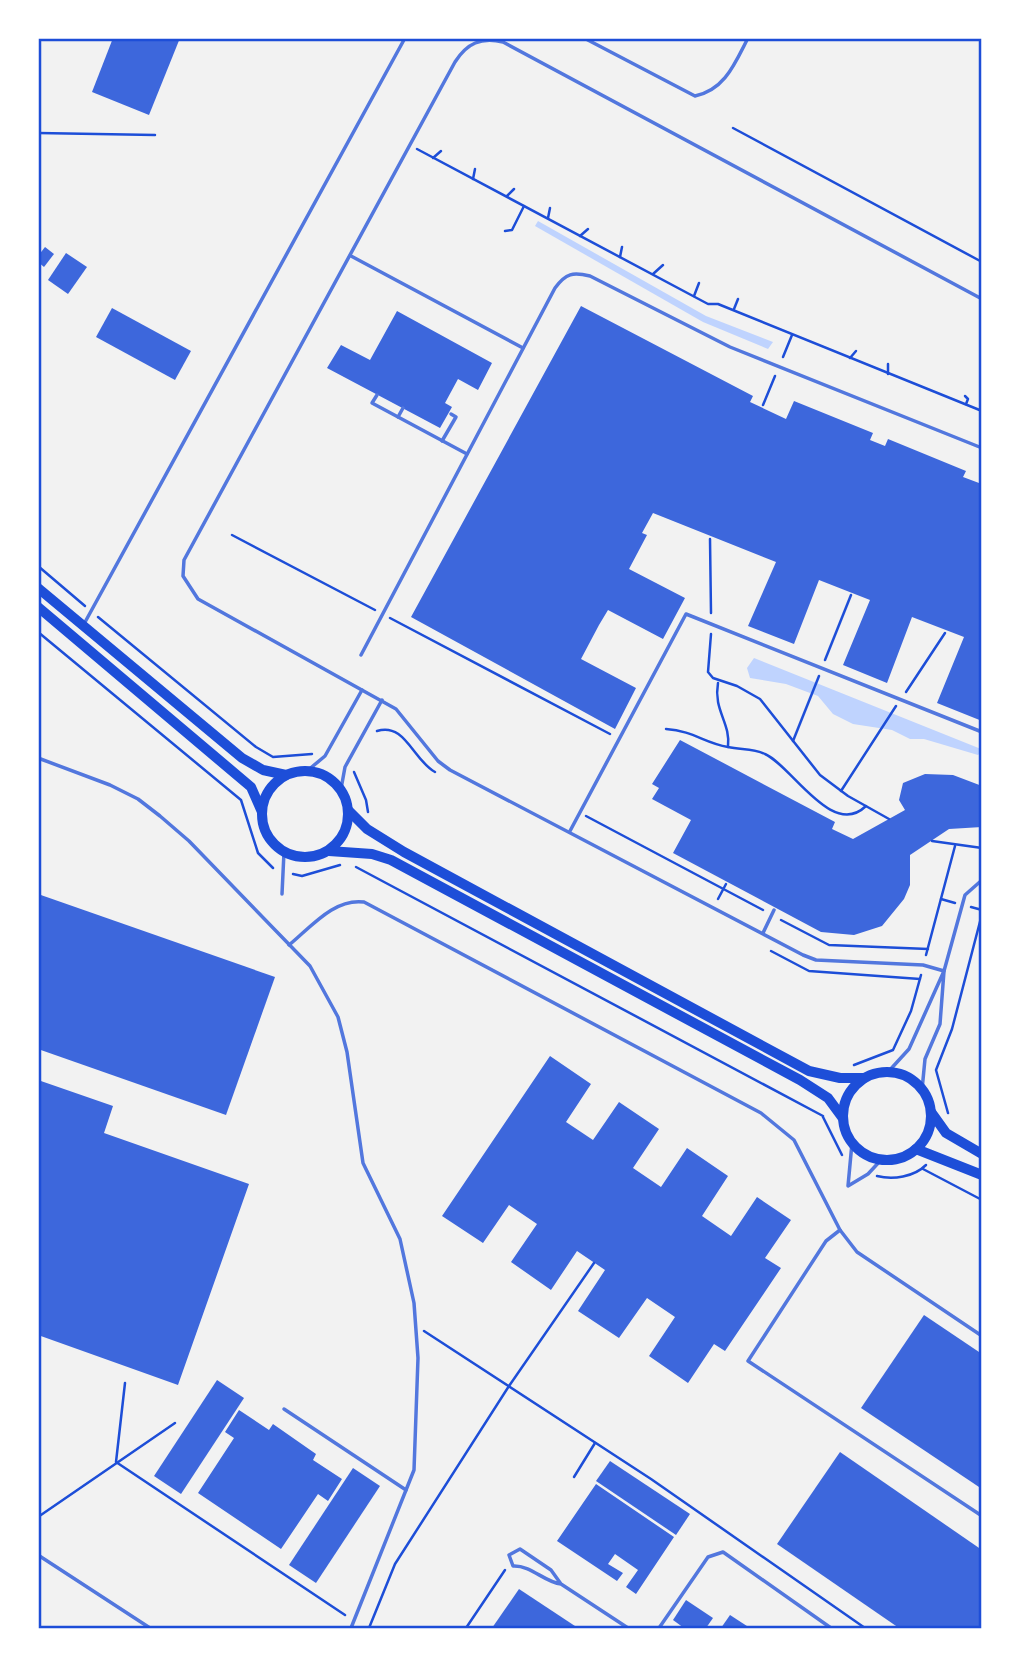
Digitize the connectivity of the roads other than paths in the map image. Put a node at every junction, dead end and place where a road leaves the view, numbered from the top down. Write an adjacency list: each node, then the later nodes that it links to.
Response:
1 (405, 38): 16 (lane)
2 (584, 38): 3 (lane)
3 (748, 38)
4 (351, 256): 5 (lane); 6 (lane); 18 (lane)
5 (982, 299)
6 (523, 348): 12 (lane); 13 (lane)
7 (377, 395): 10 (lane)
8 (403, 408): 10 (lane)
9 (451, 414): 11 (lane)
10 (398, 417): 11 (lane)
11 (442, 440): 13 (lane)
12 (982, 448)
13 (467, 454): 17 (lane)
14 (38, 588): 16 (main road)
15 (38, 607): 26 (main road)
16 (83, 626): 23 (main road)
17 (361, 656)
18 (362, 690): 19 (lane); 22 (lane)
19 (382, 701): 24 (lane); 27 (lane)
20 (982, 732): 27 (lane)
21 (38, 758): 34 (lane)
22 (307, 771): 23 (main road); 24 (main road)
23 (286, 775): 26 (main road)
24 (341, 789): 25 (main road)
25 (348, 810): 28 (main road); 37 (main road)
26 (262, 812): 29 (main road)
27 (570, 831): 33 (lane)
28 (329, 851): 29 (main road); 40 (main road)
29 (284, 852): 31 (lane)
30 (982, 880): 35 (lane)
31 (282, 894)
32 (773, 913): 33 (lane)
33 (763, 933): 35 (lane)
34 (289, 945): 46 (lane); 49 (lane)
35 (944, 971): 36 (lane); 38 (lane)
36 (888, 1072): 37 (main road); 38 (main road)
37 (864, 1078): 40 (main road)
38 (922, 1090): 39 (main road)
39 (930, 1112): 42 (main road); 43 (main road)
40 (842, 1116): 41 (main road)
41 (852, 1143): 44 (main road); 44 (lane)
42 (916, 1149): 44 (main road); 45 (main road)
43 (982, 1154)
44 (881, 1160)
45 (982, 1175)
46 (840, 1230): 47 (lane); 50 (lane)
47 (982, 1336)
48 (284, 1409): 49 (lane)
49 (406, 1490): 54 (lane)
50 (982, 1516)
51 (38, 1555): 53 (lane)
52 (561, 1584): 52 (lane); 55 (lane)
53 (149, 1629)
54 (351, 1629)
55 (628, 1629)
56 (659, 1629): 57 (lane)
57 (831, 1629)

